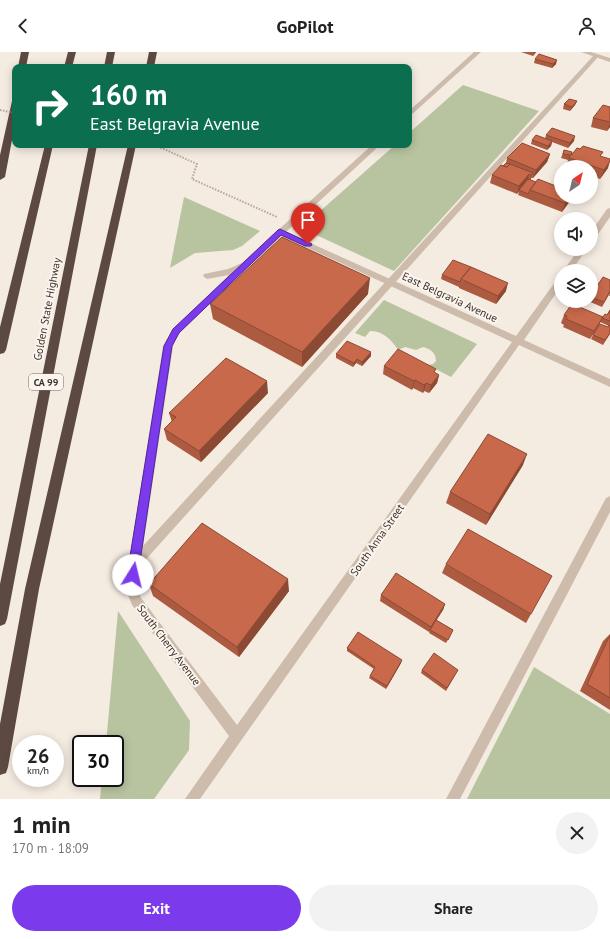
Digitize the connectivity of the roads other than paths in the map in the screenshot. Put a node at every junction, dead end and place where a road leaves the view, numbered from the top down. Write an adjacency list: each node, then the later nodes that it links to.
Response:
1 (25, 52): 9 (highway)
2 (72, 52): 10 (highway)
3 (111, 52): 11 (highway)
4 (153, 52): 12 (highway)
5 (478, 52): 13 (street)
6 (584, 52): 7 (street)
7 (596, 56): 8 (street); 25 (street)
8 (610, 60)
9 (23, 64)
10 (69, 64)
11 (109, 64)
12 (151, 64)
13 (412, 112)
14 (12, 118): 19 (highway)
15 (48, 148): 28 (highway)
16 (92, 148): 32 (highway, Golden State Highway / CA 99)
17 (131, 148): 34 (highway)
18 (373, 148): 22 (street, South Cherry Avenue)
19 (0, 177)
20 (610, 211): 21 (street)
21 (598, 228)
22 (280, 232): 23 (street, South Cherry Avenue); 25 (street, East Belgravia Avenue)
23 (245, 265): 24 (street, South Cherry Avenue); 31 (street, South Cherry Avenue)
24 (207, 276)
25 (391, 283): 27 (street, East Belgravia Avenue); 31 (street)
26 (554, 290): 27 (street, South Anna Street)
27 (518, 341): 29 (street, East Belgravia Avenue); 33 (street, South Anna Street)
28 (0, 350)
29 (610, 383)
30 (610, 501): 36 (street)
31 (135, 563): 33 (street, South Cherry Avenue)
32 (0, 619)
33 (237, 736): 35 (street, South Anna Street)
34 (0, 767)
35 (192, 799)
36 (453, 799)

